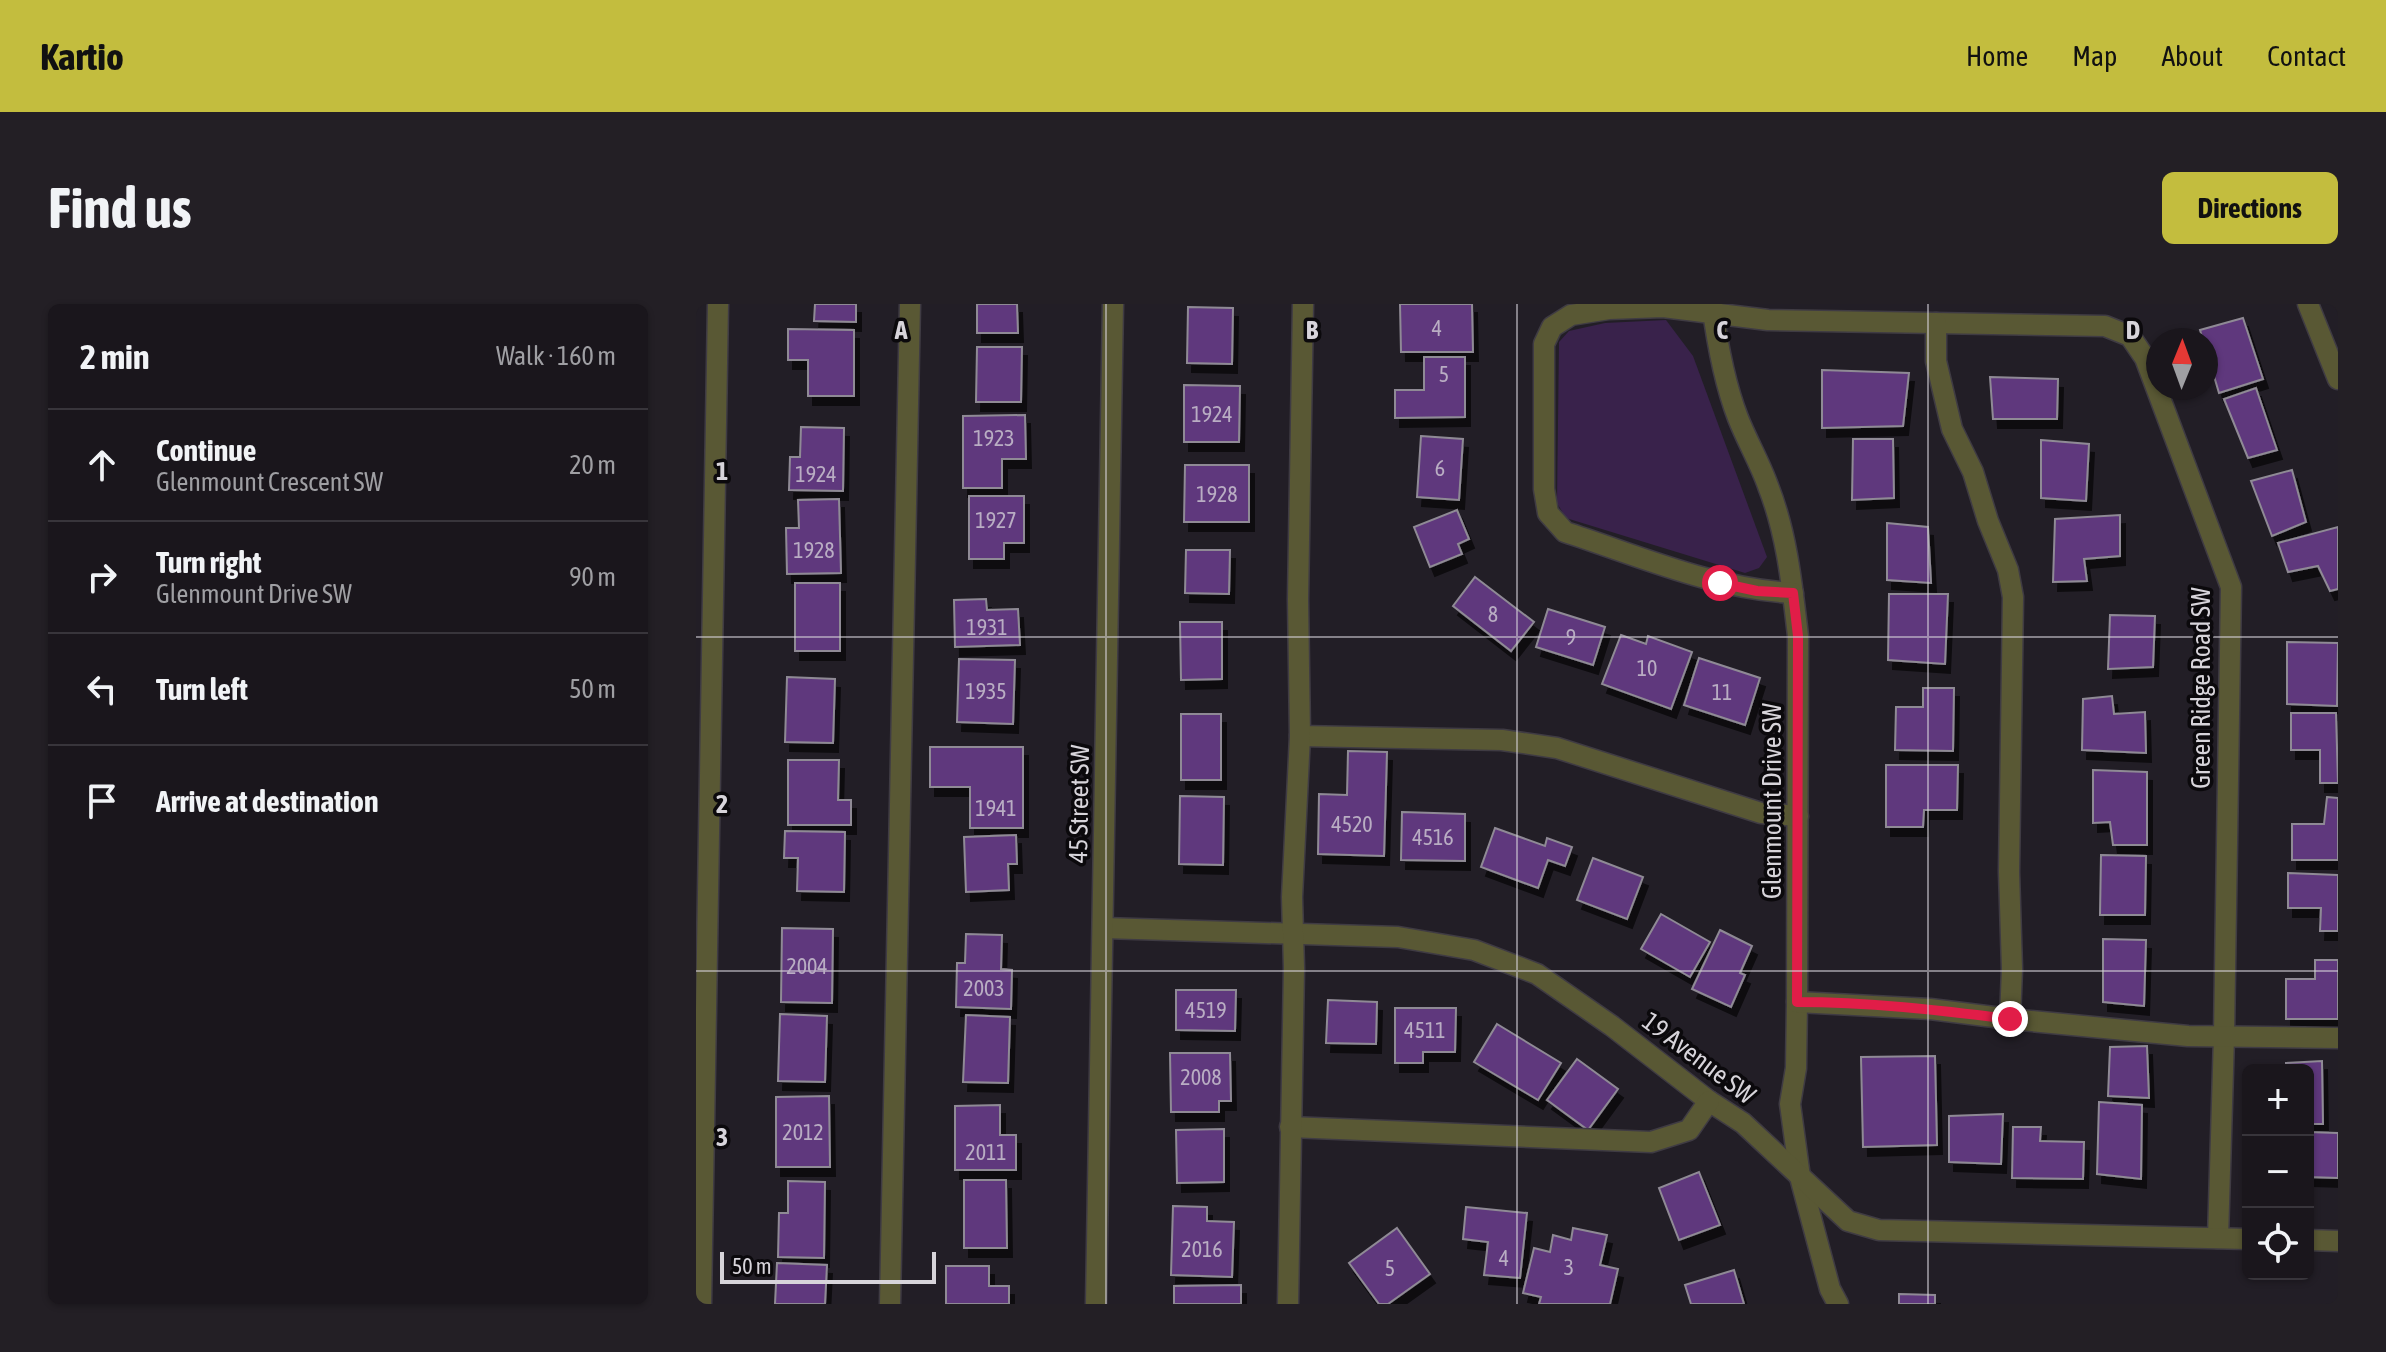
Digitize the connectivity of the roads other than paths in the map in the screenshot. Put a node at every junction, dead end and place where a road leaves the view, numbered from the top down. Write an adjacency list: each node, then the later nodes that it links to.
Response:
1 (718, 304): 8 (street)
2 (910, 304): 27 (street)
3 (1113, 304): 13 (street, 45 Street SW)
4 (1303, 304): 11 (street)
5 (2308, 304): 9 (street)
6 (1712, 308): 7 (street, Green Ridge Road SW); 10 (street, Glenmount Drive SW); 10 (street, Green Ridge Road SW)
7 (1936, 323): 16 (street); 17 (street, Green Ridge Road SW)
8 (706, 350): 26 (street)
9 (2338, 379)
10 (1793, 593): 12 (street, Glenmount Drive SW)
11 (1300, 736): 12 (street); 14 (street)
12 (1798, 816): 15 (street, Glenmount Drive SW)
13 (1104, 928): 14 (street, 19 Avenue SW); 28 (street, 45 Street SW)
14 (1293, 933): 19 (street, 19 Avenue SW); 20 (street)
15 (1797, 1002): 16 (street); 21 (street, Glenmount Drive SW)
16 (2010, 1019): 17 (street)
17 (2224, 1036): 18 (street); 22 (street, Green Ridge Road SW)
18 (2338, 1038)
19 (1709, 1101): 20 (street); 21 (street, 19 Avenue SW)
20 (1290, 1127): 29 (street)
21 (1800, 1177): 22 (street, 19 Avenue SW); 30 (street, Glenmount Drive SW)
22 (2218, 1238): 23 (street, 19 Avenue SW)
23 (2242, 1239)
24 (2314, 1240): 25 (street)
25 (2338, 1241)
26 (701, 1304)
27 (890, 1304)
28 (1096, 1304)
29 (1288, 1304)
30 (1838, 1304)

